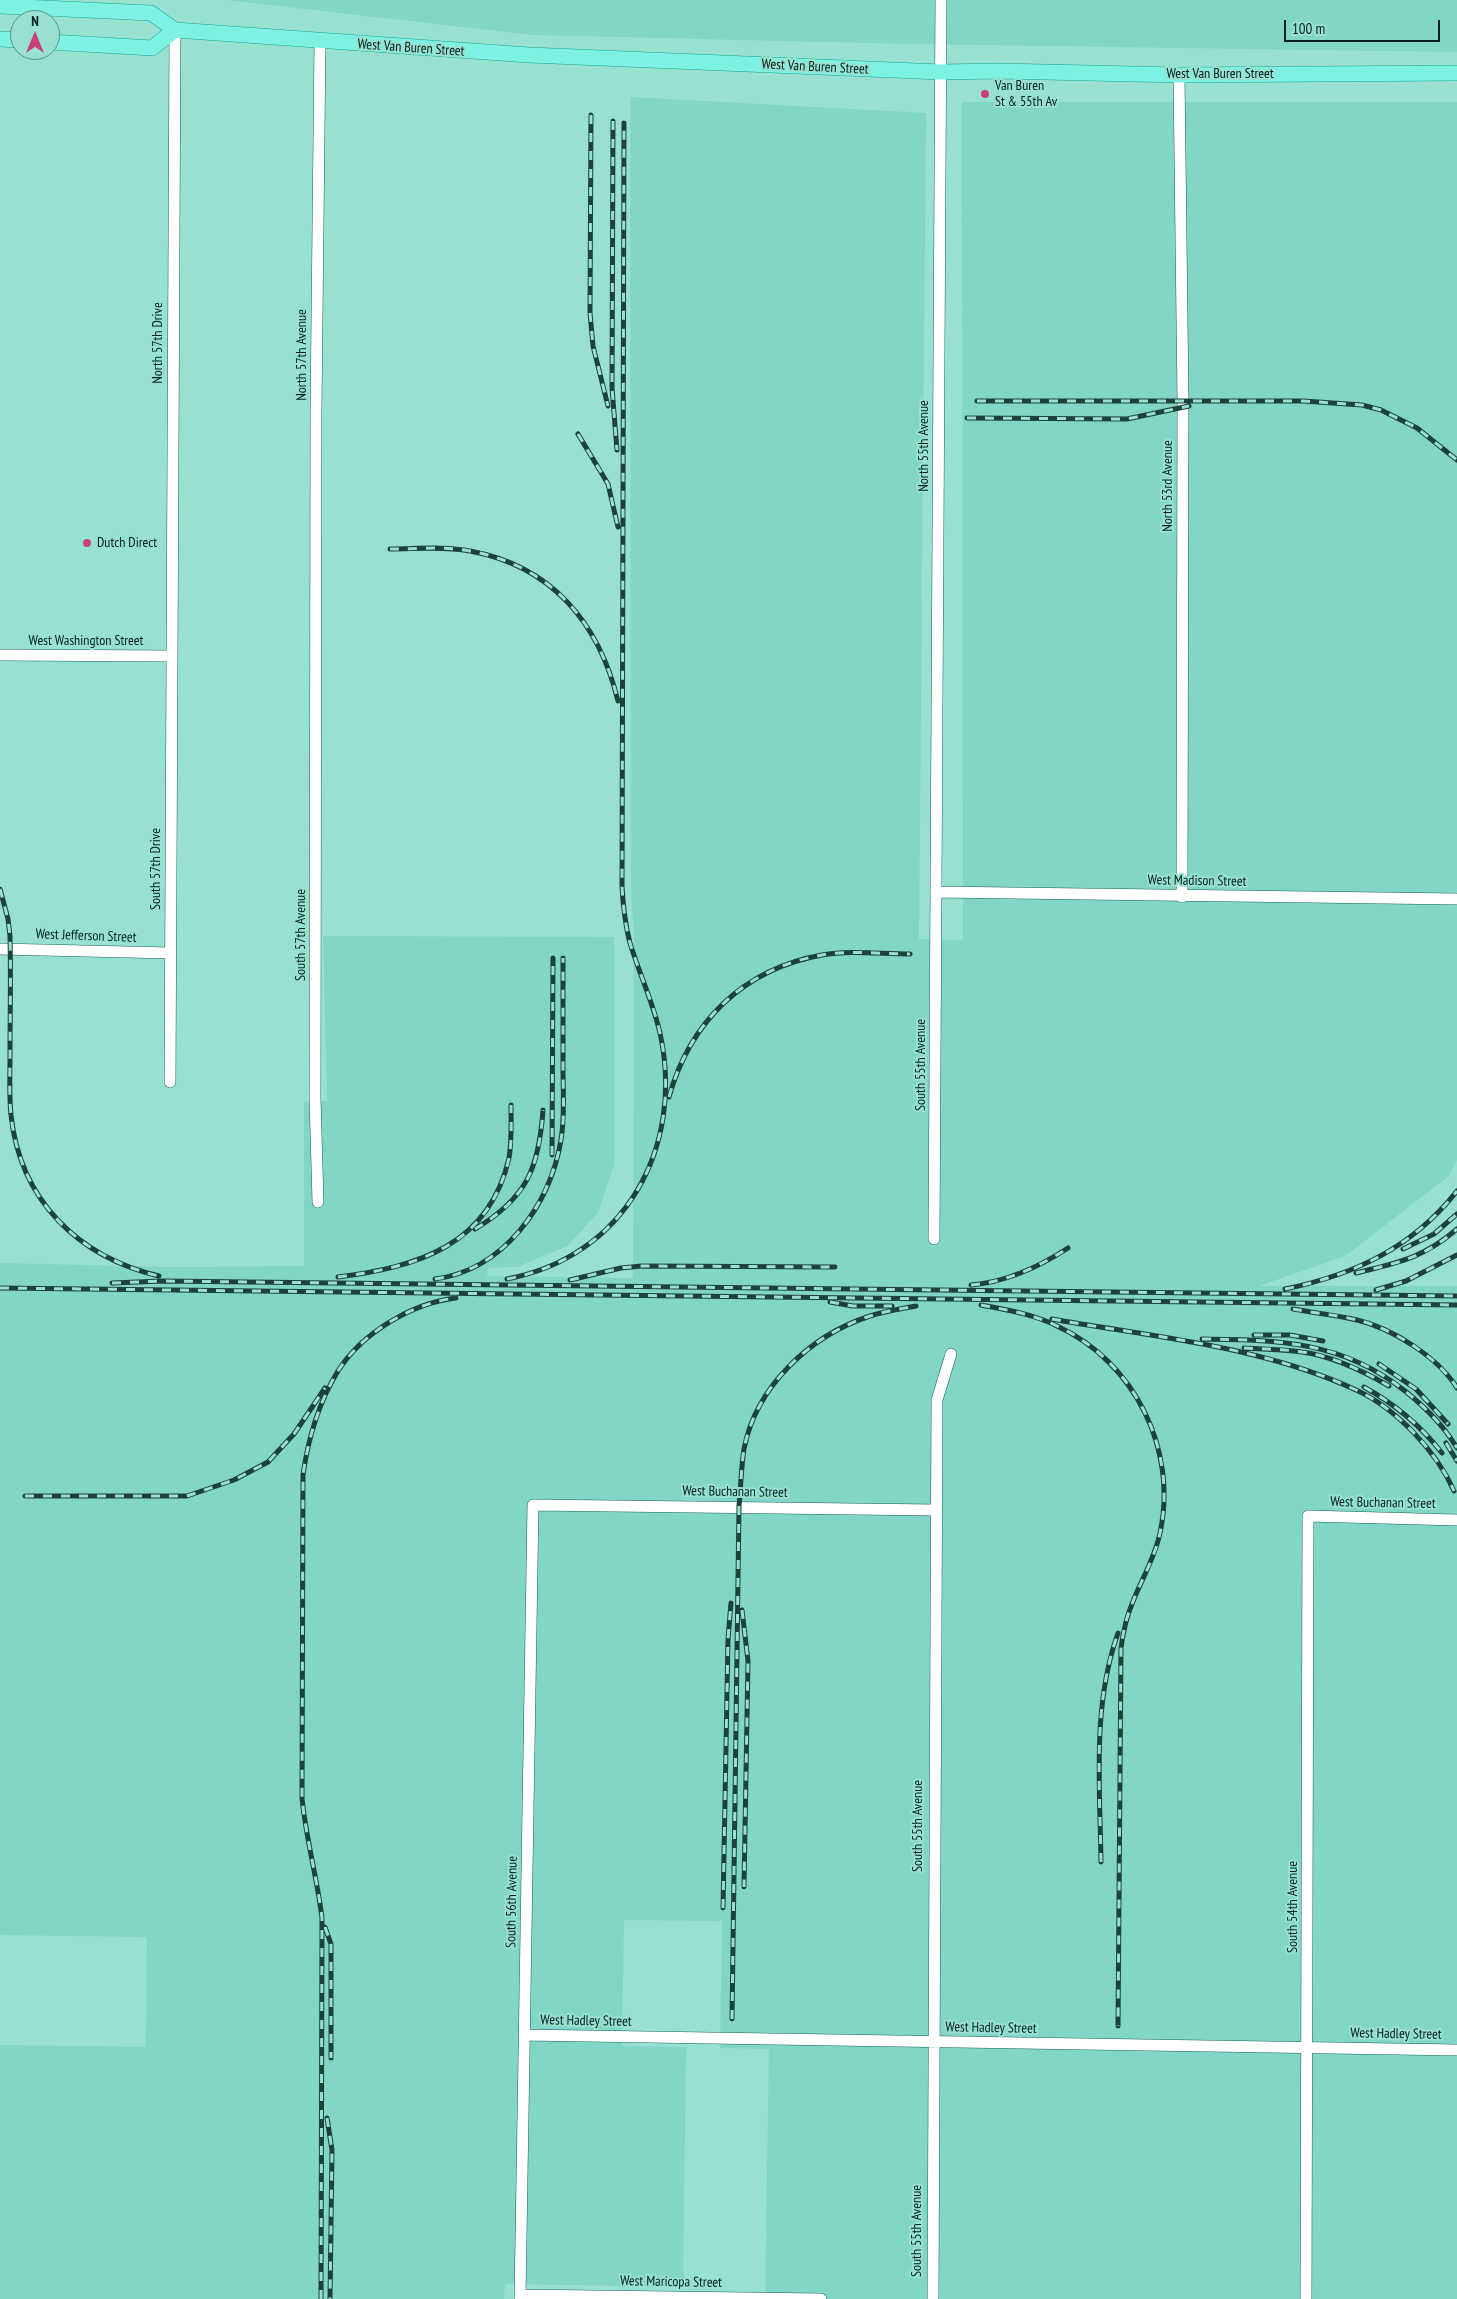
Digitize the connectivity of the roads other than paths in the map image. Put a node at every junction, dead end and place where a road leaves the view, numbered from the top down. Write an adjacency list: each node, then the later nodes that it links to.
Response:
1 (941, 0): 6 (street, North 55th Avenue)
2 (0, 6): 3 (main road)
3 (175, 30): 4 (main road, West Van Buren Street); 5 (main road); 10 (street, North 57th Drive)
4 (320, 42): 6 (main road, West Van Buren Street); 11 (street, North 57th Avenue)
5 (60, 43)
6 (941, 72): 8 (main road, West Van Buren Street); 12 (street, North 55th Avenue)
7 (1457, 73): 8 (main road, West Van Buren Street)
8 (1179, 75): 13 (street, North 53rd Avenue)
9 (0, 655): 10 (street, West Washington Street)
10 (171, 656): 16 (street, South 57th Drive)
11 (316, 669): 18 (street, South 57th Avenue)
12 (937, 892): 13 (street, West Madison Street); 19 (street, South 55th Avenue)
13 (1182, 897): 14 (street, West Madison Street)
14 (1457, 899)
15 (0, 949): 16 (street, West Jefferson Street)
16 (170, 953): 17 (street, South 57th Drive)
17 (170, 1082)
18 (318, 1202)
19 (934, 1239)
20 (951, 1354): 22 (street, South 55th Avenue)
21 (533, 1505): 22 (street, West Buchanan Street); 25 (street, South 56th Avenue)
22 (936, 1510): 26 (street, South 55th Avenue)
23 (1308, 1516): 24 (street, West Buchanan Street); 27 (street, South 54th Avenue)
24 (1457, 1520)
25 (524, 2035): 26 (street, West Hadley Street); 29 (street, South 56th Avenue)
26 (932, 2042): 27 (street, West Hadley Street); 31 (street, South 55th Avenue)
27 (1308, 2047): 28 (street, West Hadley Street); 32 (street, South 54th Avenue)
28 (1457, 2050)
29 (520, 2297): 30 (street, West Maricopa Street)
30 (821, 2299)
31 (933, 2299)
32 (1306, 2299)

